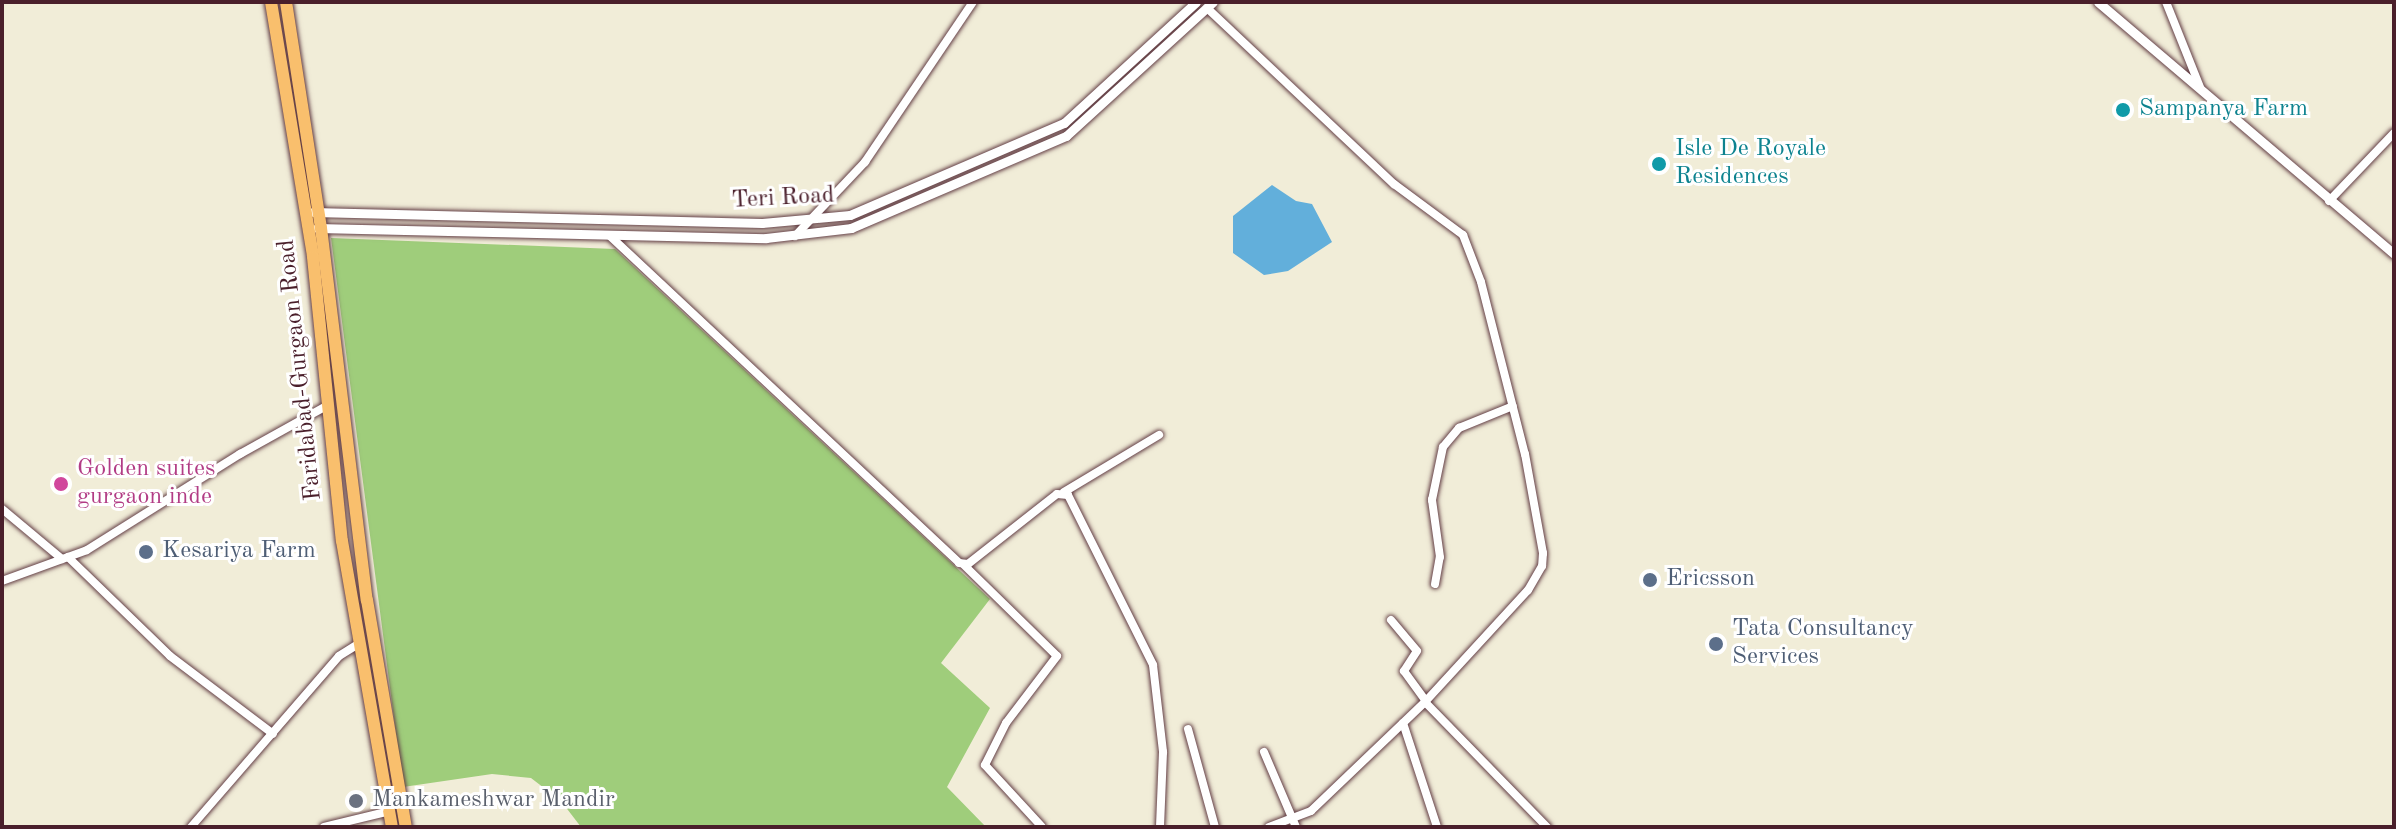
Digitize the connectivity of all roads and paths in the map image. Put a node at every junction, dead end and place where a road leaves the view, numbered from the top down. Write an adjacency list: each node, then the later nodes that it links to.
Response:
1 (271, 2): 14 (main road, Faridabad-Gurgaon Road)
2 (286, 2): 14 (main road, Faridabad-Gurgaon Road)
3 (973, 2): 15 (street)
4 (1196, 2): 8 (street, Teri Road)
5 (2098, 2): 11 (street)
6 (2166, 2): 11 (street)
7 (1210, 5): 10 (street); 21 (street)
8 (1185, 6): 9 (street, Teri Road)
9 (1168, 28): 10 (street); 15 (street, Teri Road)
10 (1177, 36): 18 (street)
11 (2203, 94): 13 (street)
12 (2394, 133): 13 (street)
13 (2329, 201): 19 (street)
14 (312, 212): 15 (street, Teri Road); 16 (main road, Faridabad-Gurgaon Road)
15 (808, 220): 18 (street)
16 (315, 228): 17 (street); 20 (main road, Faridabad-Gurgaon Road); 36 (main road, Faridabad-Gurgaon Road)
17 (610, 236): 18 (street); 26 (street)
18 (795, 237)
19 (2394, 254)
20 (328, 405): 25 (street); 30 (main road, Faridabad-Gurgaon Road)
21 (1513, 406): 28 (street); 31 (street)
22 (1159, 435): 23 (street)
23 (1064, 492): 26 (street); 43 (street)
24 (2, 509): 25 (street)
25 (65, 558): 27 (street); 34 (street)
26 (964, 565): 42 (street)
27 (2, 581)
28 (1435, 584)
29 (1391, 620): 31 (street)
30 (360, 643): 34 (street); 36 (main road, Faridabad-Gurgaon Road)
31 (1425, 702): 32 (street); 47 (street)
32 (1403, 723): 37 (street); 46 (street)
33 (1188, 729): 44 (street)
34 (273, 734): 38 (street)
35 (1264, 752): 37 (street)
36 (396, 809): 39 (street); 40 (main road, Faridabad-Gurgaon Road); 41 (main road, Faridabad-Gurgaon Road)
37 (1294, 824): 45 (street)
38 (191, 827)
39 (324, 827)
40 (392, 827)
41 (406, 827)
42 (1042, 827)
43 (1160, 827)
44 (1215, 827)
45 (1269, 827)
46 (1437, 827)
47 (1547, 827)

